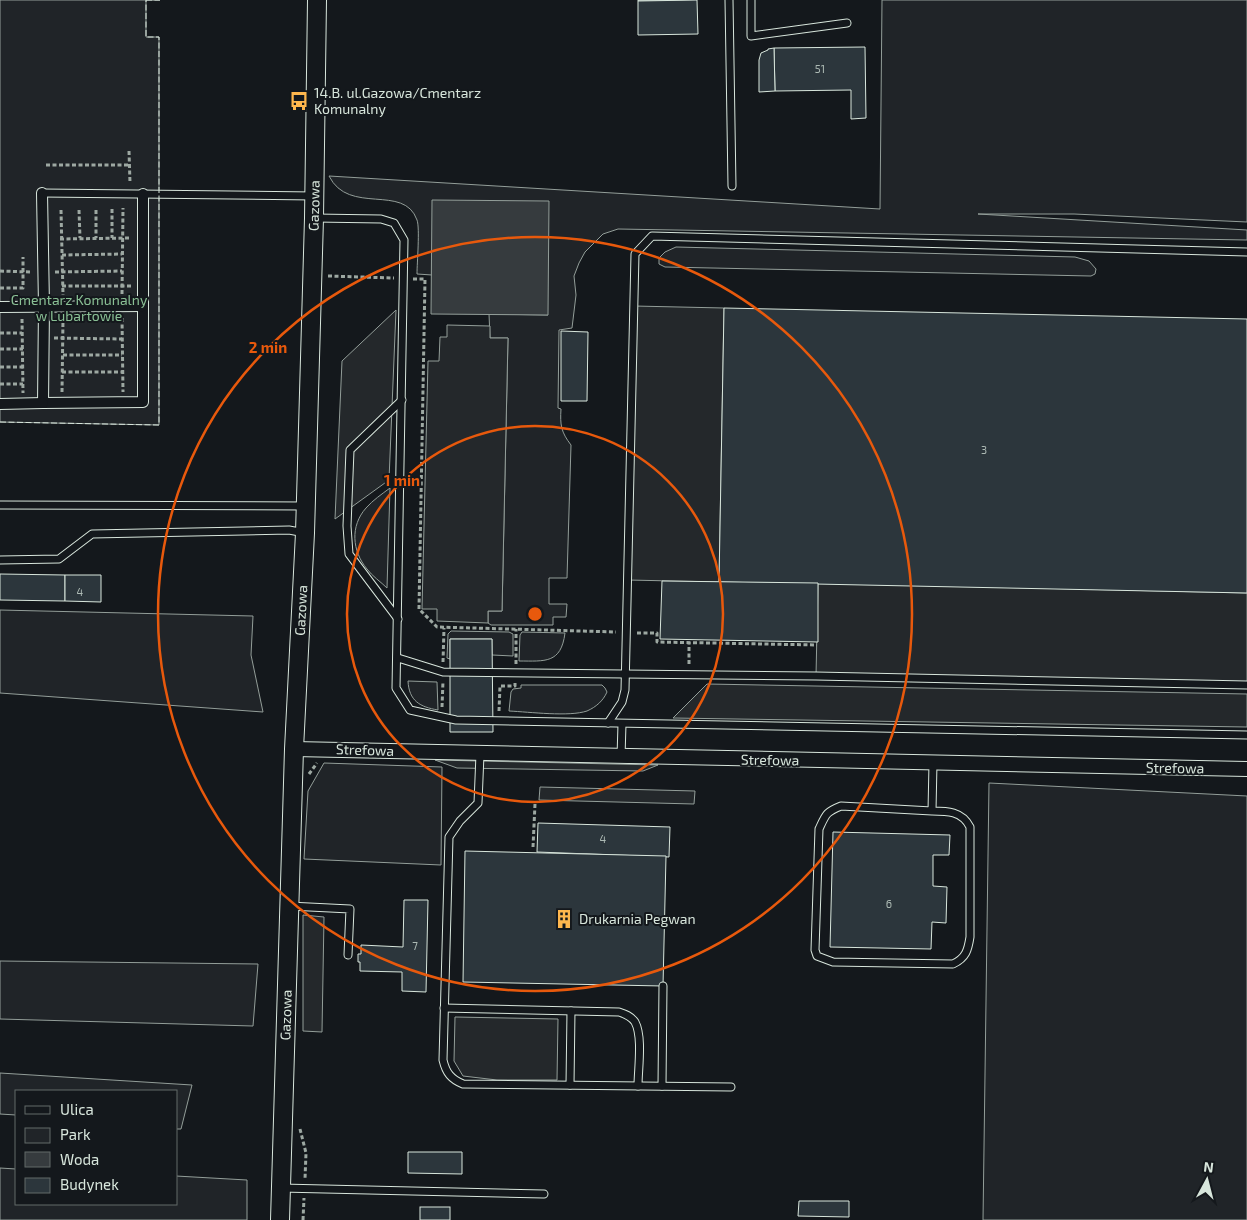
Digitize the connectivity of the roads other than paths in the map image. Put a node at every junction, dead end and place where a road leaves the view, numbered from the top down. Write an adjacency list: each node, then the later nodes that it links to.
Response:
1 (317, 0): 8 (street, Gazowa)
2 (729, 0): 5 (lane)
3 (751, 0): 4 (lane)
4 (847, 23)
5 (732, 186)
6 (42, 193): 7 (lane); 11 (street)
7 (143, 194): 8 (lane); 12 (street)
8 (314, 196): 9 (street, Gazowa)
9 (314, 218): 14 (lane); 18 (street, Gazowa)
10 (1247, 252): 23 (lane)
11 (44, 306): 12 (street); 13 (street); 15 (street)
12 (143, 306): 15 (street)
13 (0, 307)
14 (402, 400): 21 (lane); 21 (lane)
15 (43, 403): 16 (street)
16 (0, 404)
17 (0, 505): 18 (lane)
18 (306, 506): 19 (street, Gazowa)
19 (305, 533): 20 (lane); 28 (street, Gazowa)
20 (0, 560)
21 (398, 619): 22 (lane)
22 (398, 658): 23 (lane); 25 (lane)
23 (626, 673): 24 (lane); 25 (lane)
24 (1247, 685)
25 (608, 723): 26 (lane)
26 (622, 724): 27 (lane); 30 (lane)
27 (1247, 735)
28 (294, 749): 29 (street, Strefowa); 34 (street, Gazowa)
29 (480, 754): 30 (street, Strefowa); 37 (lane)
30 (621, 757): 31 (street, Strefowa)
31 (932, 763): 32 (street, Strefowa); 33 (lane)
32 (1247, 769)
33 (932, 811): 33 (lane)
34 (289, 906): 35 (lane); 43 (street, Gazowa)
35 (348, 955)
36 (663, 986): 41 (lane)
37 (444, 1008): 38 (lane); 39 (lane)
38 (570, 1011): 39 (lane); 40 (lane)
39 (570, 1085): 40 (lane)
40 (638, 1086): 41 (lane)
41 (662, 1086): 42 (lane)
42 (731, 1087)
43 (281, 1188): 44 (lane); 45 (street, Gazowa)
44 (544, 1194)
45 (280, 1220)

